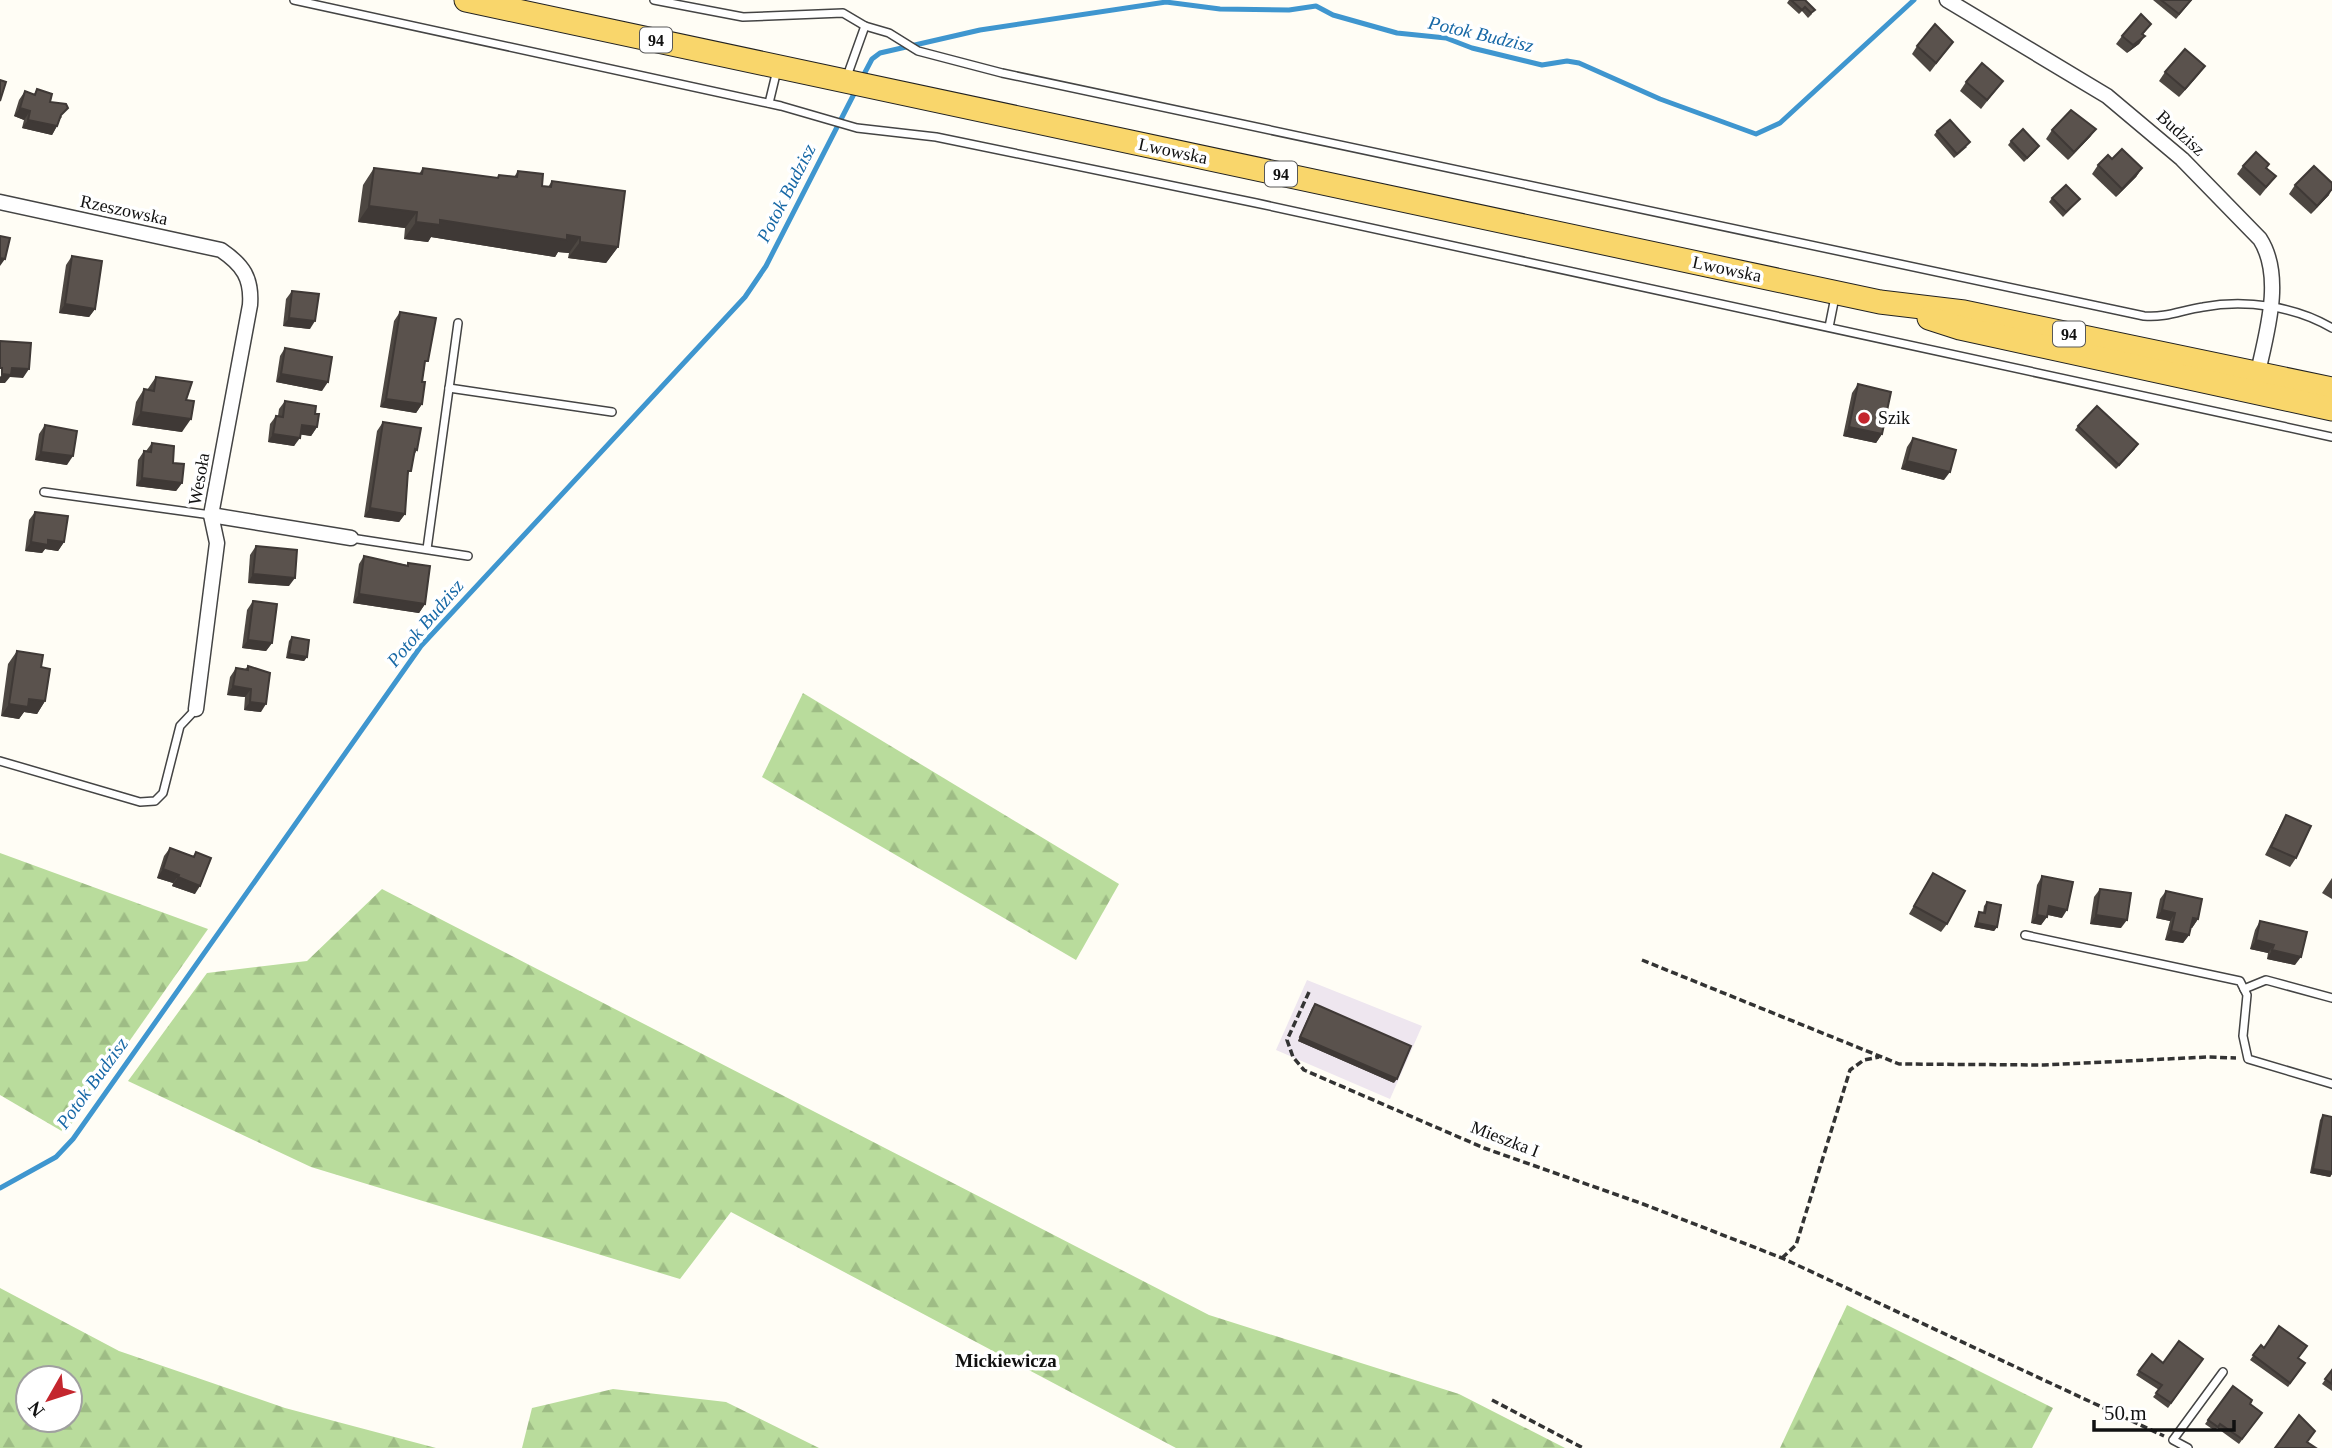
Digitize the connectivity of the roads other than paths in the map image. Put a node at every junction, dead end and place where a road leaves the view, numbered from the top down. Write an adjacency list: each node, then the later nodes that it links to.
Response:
1 (294, 0): 9 (lane)
2 (466, 0): 5 (main road, Lwowska / 94)
3 (654, 0): 6 (lane)
4 (1947, 0): 13 (street, Budzisz)
5 (514, 5): 7 (main road, Lwowska / 94)
6 (866, 26): 8 (lane); 13 (lane)
7 (778, 65): 8 (main road, Lwowska / 94); 9 (lane)
8 (846, 80): 12 (main road, Lwowska / 94)
9 (769, 103): 15 (lane)
10 (0, 202): 11 (street, Rzeszowska)
11 (236, 261): 24 (street, Wesoła)
12 (1836, 293): 15 (lane); 17 (main road, Lwowska / 94)
13 (2270, 308): 16 (lane); 17 (street, Budzisz)
14 (458, 323): 18 (lane)
15 (1829, 327): 22 (lane)
16 (2332, 328)
17 (2255, 383): 19 (main road, Lwowska / 94); 20 (main road, Lwowska / 94)
18 (449, 388): 21 (lane); 26 (lane)
19 (2332, 389)
20 (2332, 409)
21 (612, 412)
22 (2332, 436)
23 (44, 492): 24 (lane)
24 (211, 514): 25 (street); 28 (street, Wesoła)
25 (351, 538): 26 (lane)
26 (427, 549): 27 (lane)
27 (468, 556)
28 (196, 709): 29 (lane)
29 (0, 761)
30 (2025, 935): 31 (lane)
31 (2244, 989): 32 (lane); 33 (lane)
32 (2332, 998)
33 (2332, 1084)
34 (2223, 1372): 35 (lane)
35 (2188, 1448)

